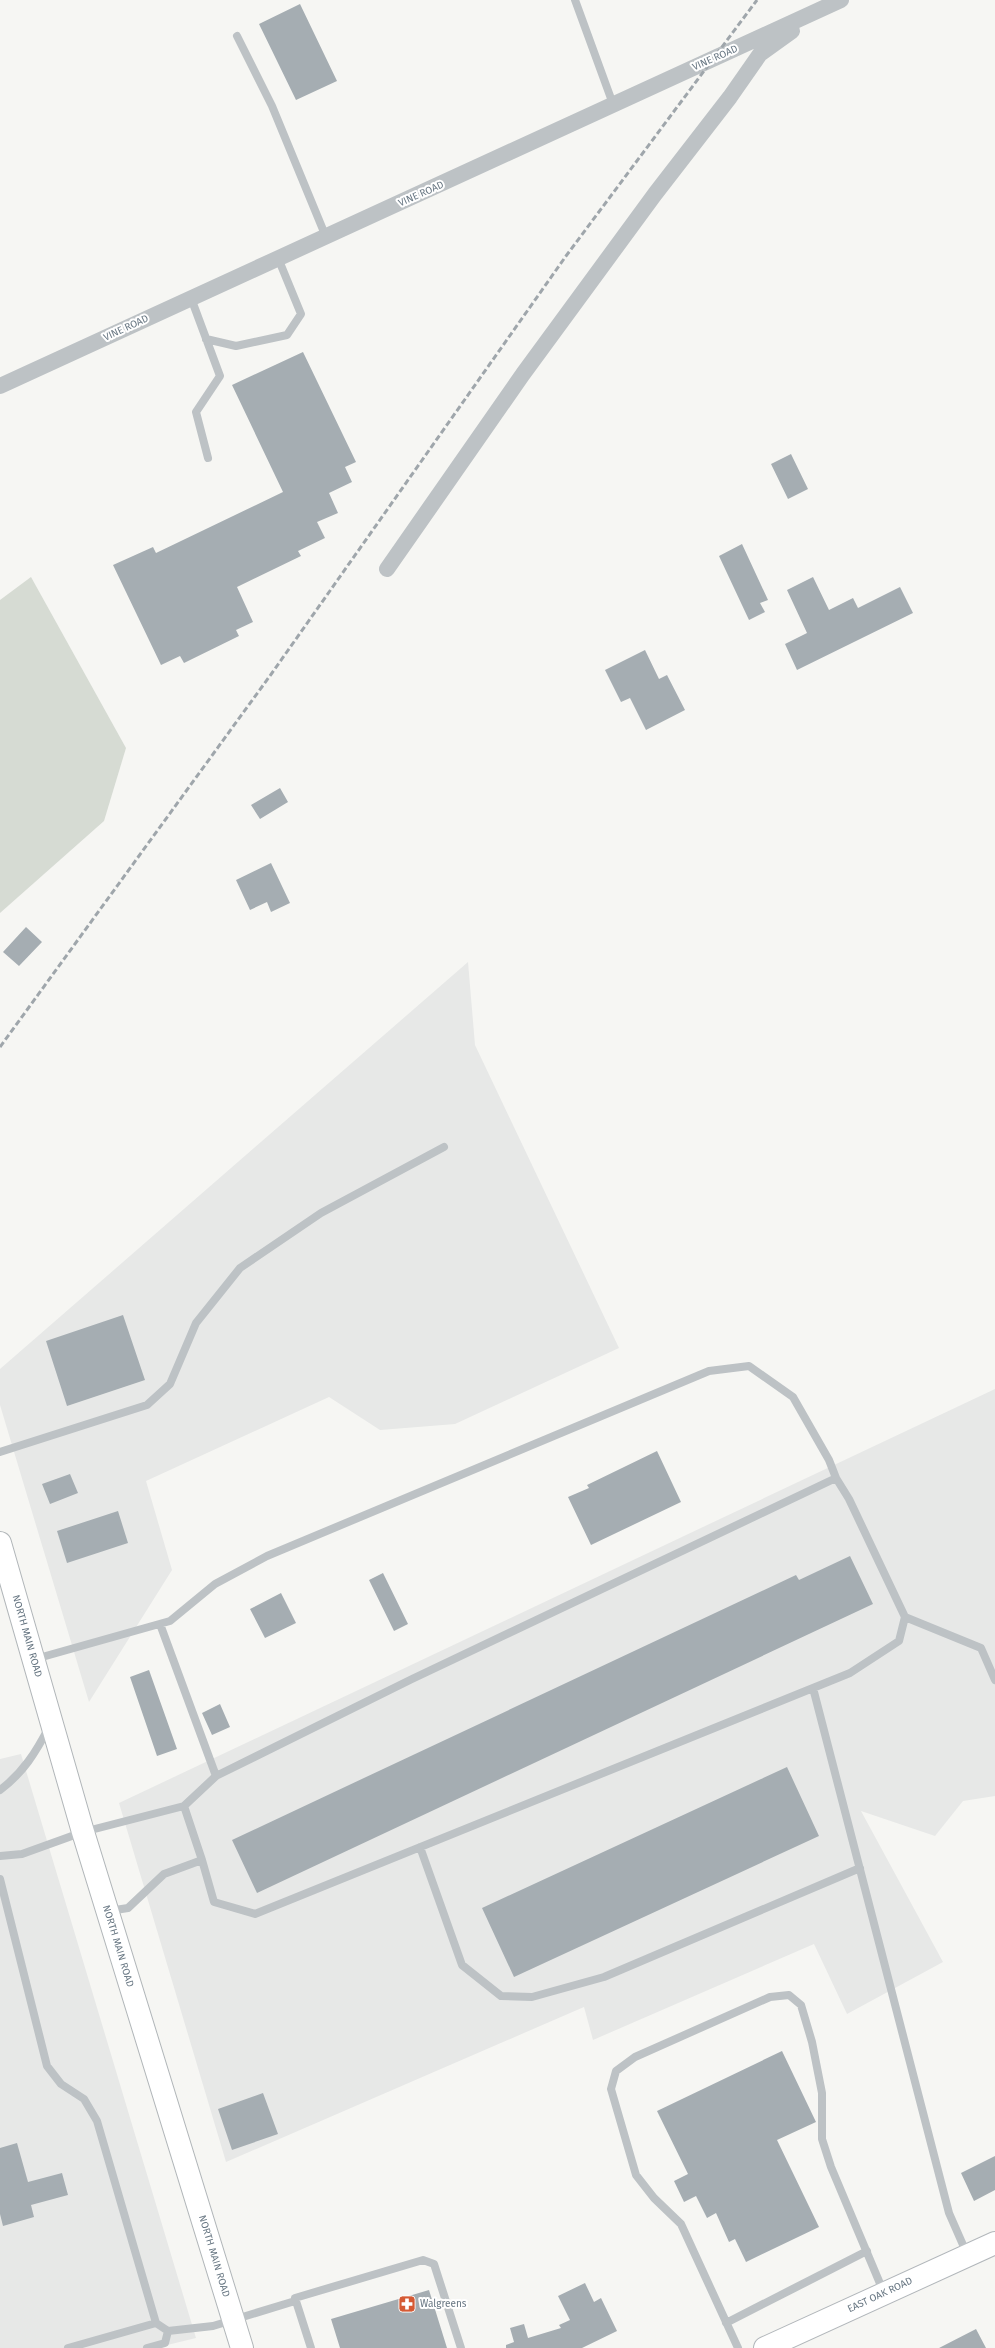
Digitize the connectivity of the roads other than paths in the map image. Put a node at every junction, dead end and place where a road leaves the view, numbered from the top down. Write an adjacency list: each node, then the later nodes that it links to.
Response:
1 (575, 0): 5 (lane)
2 (841, 0): 3 (street, VINE ROAD)
3 (820, 9): 5 (street, VINE ROAD); 12 (street)
4 (237, 36): 6 (lane)
5 (613, 104): 6 (street, VINE ROAD)
6 (326, 237): 7 (street, VINE ROAD)
7 (278, 258): 8 (street, VINE ROAD); 9 (lane)
8 (191, 298): 9 (lane); 10 (street, VINE ROAD)
9 (206, 339): 11 (lane)
10 (0, 386)
11 (208, 458)
12 (387, 569)
13 (444, 1147): 14 (lane)
14 (0, 1452)
15 (836, 1478): 17 (lane); 18 (lane); 23 (lane)
16 (0, 1543): 19 (main road, NORTH MAIN ROAD)
17 (905, 1617): 20 (lane); 21 (lane)
18 (160, 1624): 19 (lane); 23 (lane)
19 (34, 1660): 22 (main road, NORTH MAIN ROAD)
20 (995, 1680)
21 (813, 1688): 27 (lane); 30 (lane)
22 (52, 1721): 24 (lane); 26 (main road, NORTH MAIN ROAD)
23 (216, 1776): 25 (lane)
24 (0, 1790)
25 (184, 1806): 26 (lane); 29 (lane)
26 (83, 1832): 28 (lane); 32 (main road, NORTH MAIN ROAD)
27 (420, 1847): 29 (lane); 30 (lane)
28 (0, 1856)
29 (202, 1860): 32 (lane)
30 (860, 1868): 35 (lane)
31 (0, 1878): 39 (lane)
32 (107, 1911): 38 (main road, NORTH MAIN ROAD)
33 (995, 2243): 35 (main road, EAST OAK ROAD)
34 (867, 2251): 36 (lane); 40 (lane); 40 (lane)
35 (967, 2255): 36 (main road, EAST OAK ROAD)
36 (885, 2293): 48 (main road, EAST OAK ROAD)
37 (296, 2301): 38 (lane); 45 (lane); 46 (lane)
38 (233, 2319): 41 (lane); 44 (main road, NORTH MAIN ROAD)
39 (156, 2323): 41 (lane); 42 (lane)
40 (726, 2323): 47 (lane)
41 (168, 2331): 43 (lane)
42 (68, 2348)
43 (147, 2348)
44 (242, 2348)
45 (311, 2348)
46 (461, 2348)
47 (738, 2348)
48 (765, 2348)

